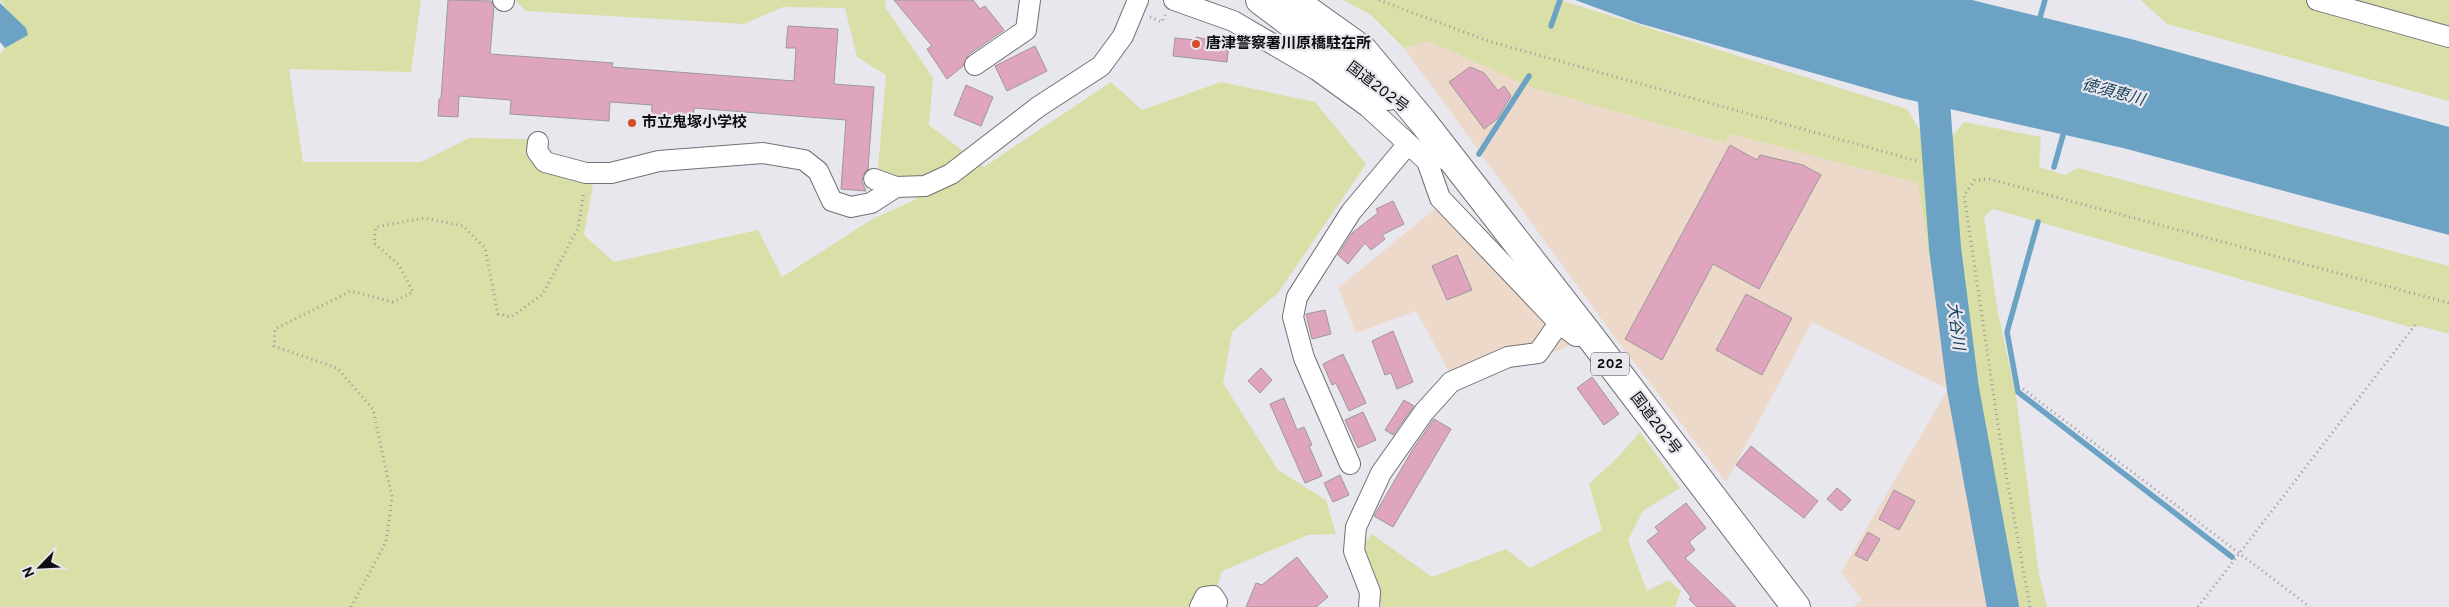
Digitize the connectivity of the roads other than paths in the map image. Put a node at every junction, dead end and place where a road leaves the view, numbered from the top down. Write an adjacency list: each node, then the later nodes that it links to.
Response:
1 (1030, 0): 8 (street)
2 (1174, 0): 9 (street)
3 (1260, 0): 9 (highway, 国道202号 / 202)
4 (1293, 0): 9 (highway, 国道202号 / 202)
5 (2317, 0): 7 (street)
6 (1141, 8): 13 (street)
7 (2449, 37)
8 (975, 65)
9 (1415, 133): 11 (highway, 国道202号 / 202); 16 (street)
10 (538, 142): 13 (street)
11 (1438, 159): 14 (street); 15 (highway, 国道202号 / 202)
12 (874, 179): 13 (street)
13 (896, 187)
14 (1559, 323): 15 (street); 19 (street)
15 (1589, 335): 20 (highway, 国道202号 / 202)
16 (1350, 464)
17 (1200, 607): 18 (street)
18 (1215, 607)
19 (1369, 607)
20 (1796, 607)

